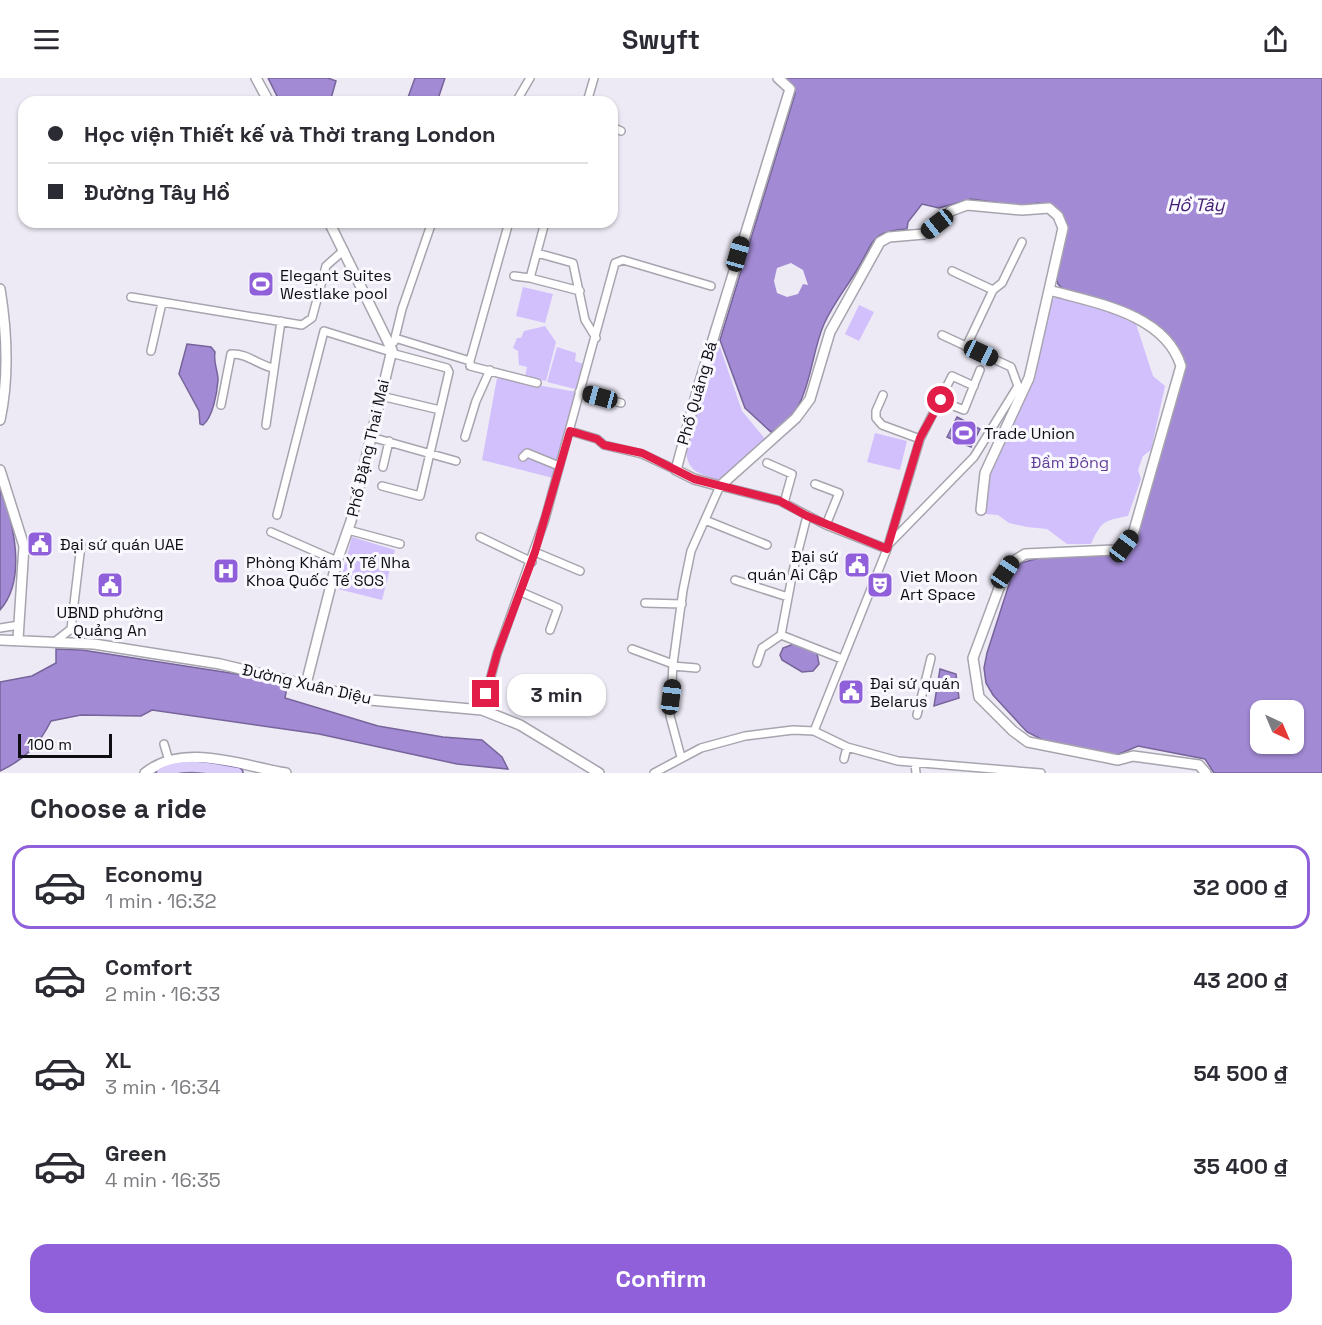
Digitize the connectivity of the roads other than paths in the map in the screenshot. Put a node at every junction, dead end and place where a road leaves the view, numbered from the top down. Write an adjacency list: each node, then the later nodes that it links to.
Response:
1 (256, 78): 5 (street)
2 (530, 78): 6 (street)
3 (594, 78): 7 (street)
4 (778, 78): 61 (street, Phố Quảng Bá)
5 (265, 96)
6 (520, 96)
7 (589, 96)
8 (618, 130): 9 (street)
9 (621, 131)
10 (332, 228): 15 (street)
11 (430, 228): 29 (street)
12 (507, 228): 34 (street)
13 (543, 228): 16 (street)
14 (1022, 242): 22 (street)
15 (344, 250): 27 (street); 33 (street)
16 (537, 253): 19 (street); 24 (street)
17 (952, 271): 22 (street)
18 (513, 276): 19 (street)
19 (530, 278): 24 (street)
20 (711, 286): 30 (street)
21 (0, 290): 47 (street)
22 (993, 290): 31 (street)
23 (1049, 290): 64 (street); 66 (street); 118 (street)
24 (580, 291): 30 (street)
25 (131, 297): 26 (street)
26 (162, 303): 27 (street); 32 (street)
27 (281, 321): 35 (street)
28 (942, 335): 31 (street)
29 (395, 338): 33 (street); 34 (street)
30 (596, 338): 40 (street)
31 (966, 346): 77 (street)
32 (151, 351)
33 (391, 352): 42 (street, Phố Đặng Thai Mai); 46 (street); 67 (street)
34 (470, 361): 36 (street)
35 (273, 368): 45 (street); 48 (street)
36 (490, 370): 38 (street); 51 (street)
37 (981, 370): 39 (street)
38 (537, 383)
39 (974, 386): 43 (street); 43 (street)
40 (579, 392): 44 (street); 49 (street)
41 (882, 395): 52 (street)
42 (381, 396): 46 (street); 50 (street, Phố Đặng Thai Mai)
43 (941, 400): 52 (street)
44 (621, 403)
45 (221, 405)
46 (440, 410): 54 (street)
47 (0, 420)
48 (266, 425)
49 (570, 431): 58 (street); 61 (street)
50 (371, 437): 53 (street); 71 (street, Phố Đặng Thai Mai)
51 (465, 437)
52 (920, 438): 77 (street)
53 (389, 441): 54 (street); 59 (street)
54 (431, 453): 56 (street); 63 (street)
55 (523, 457): 58 (street)
56 (456, 461)
57 (767, 463): 65 (street)
58 (559, 466): 78 (street)
59 (383, 467)
60 (0, 470): 87 (street)
61 (676, 470): 64 (street)
62 (815, 484): 70 (street)
63 (382, 486)
64 (720, 486): 65 (street); 69 (street)
65 (784, 503): 68 (street)
66 (981, 510)
67 (277, 514)
68 (807, 516): 70 (street); 84 (street)
69 (705, 520): 76 (street); 86 (street)
70 (826, 525): 77 (street)
71 (348, 530): 74 (street); 79 (street, Phố Đặng Thai Mai)
72 (271, 532): 79 (street)
73 (480, 537): 80 (street)
74 (400, 544)
75 (81, 545): 93 (street)
76 (767, 545)
77 (888, 547): 96 (street)
78 (535, 552): 80 (street); 81 (street)
79 (338, 561): 100 (street, Phố Đặng Thai Mai)
80 (532, 562): 83 (street)
81 (579, 571)
82 (735, 580): 84 (street)
83 (520, 592): 89 (street); 101 (street)
84 (788, 597): 90 (street)
85 (645, 603): 86 (street)
86 (682, 604): 98 (street)
87 (19, 625): 88 (street); 91 (street)
88 (0, 628)
89 (550, 630)
90 (781, 635): 96 (street); 97 (street)
91 (18, 639): 92 (street, Đường Xuân Diệu); 93 (street, Đường Xuân Diệu)
92 (0, 640)
93 (57, 640): 100 (street, Đường Xuân Diệu)
94 (632, 649): 98 (street)
95 (931, 658): 102 (street)
96 (842, 659): 103 (street)
97 (757, 663)
98 (673, 665): 99 (street); 106 (street)
99 (696, 668)
100 (306, 684): 101 (street, Đường Xuân Diệu)
101 (482, 710): 114 (street, Đường Xuân Diệu)
102 (917, 715)
103 (814, 731): 105 (street); 106 (street)
104 (164, 744): 108 (street)
105 (847, 747): 107 (street); 109 (street)
106 (681, 757): 115 (street)
107 (844, 759)
108 (169, 761): 110 (street); 113 (street)
109 (915, 763): 116 (street); 117 (street)
110 (145, 773)
111 (162, 773): 112 (main road)
112 (237, 773)
113 (286, 773)
114 (599, 773)
115 (654, 773)
116 (916, 773)
117 (1041, 773)
118 (1206, 773)

